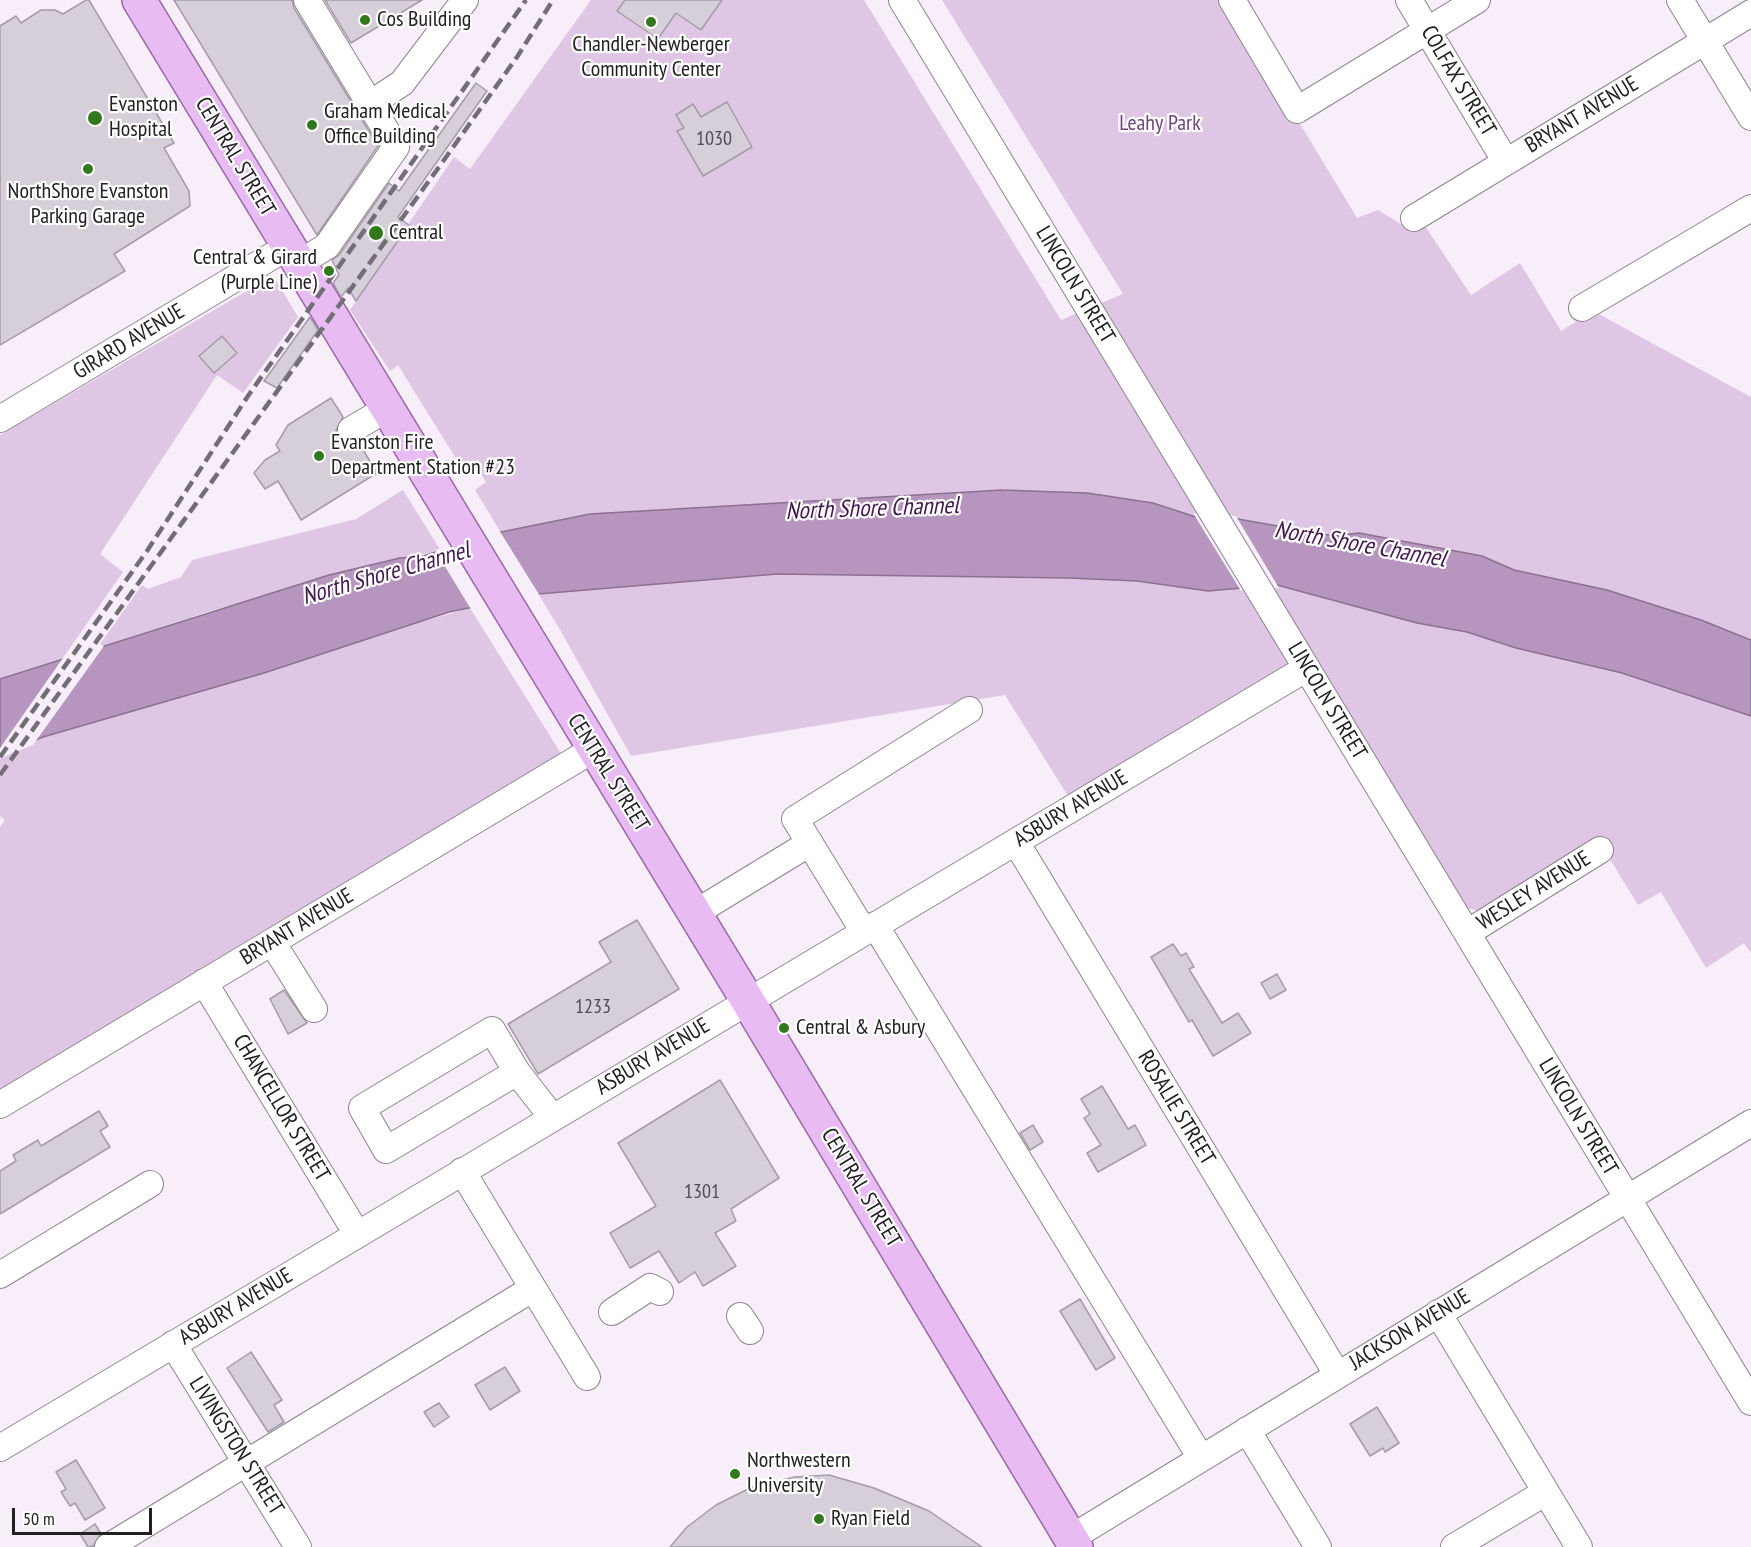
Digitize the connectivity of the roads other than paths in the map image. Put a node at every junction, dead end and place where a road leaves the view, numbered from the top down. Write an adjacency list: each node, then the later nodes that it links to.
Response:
1 (139, 0): 17 (main road, CENTRAL STREET)
2 (307, 0): 12 (street)
3 (465, 0): 12 (street)
4 (902, 0): 22 (street, LINCOLN STREET)
5 (1232, 0): 10 (street)
6 (1409, 0): 10 (street, COLFAX STREET)
7 (1477, 0): 10 (street)
8 (1680, 0): 11 (street)
9 (1751, 13): 11 (street, BRYANT AVENUE)
10 (1427, 31): 14 (street, COLFAX STREET)
11 (1705, 41): 13 (street); 14 (street, BRYANT AVENUE)
12 (370, 104): 17 (street, GIRARD AVENUE)
13 (1751, 117)
14 (1506, 162): 16 (street, BRYANT AVENUE)
15 (1751, 208): 18 (street)
16 (1414, 218)
17 (294, 255): 19 (main road, CENTRAL STREET); 20 (street, GIRARD AVENUE)
18 (1582, 308)
19 (388, 408): 21 (street); 24 (main road, CENTRAL STREET)
20 (0, 419)
21 (351, 430)
22 (1307, 668): 25 (street, ASBURY AVENUE); 30 (street, LINCOLN STREET)
23 (969, 710): 26 (street)
24 (594, 749): 28 (main road, CENTRAL STREET); 31 (street, BRYANT AVENUE)
25 (1016, 842): 29 (street, ASBURY AVENUE); 49 (street, ROSALIE STREET)
26 (810, 843): 28 (street); 29 (street)
27 (1600, 850): 30 (street, WESLEY AVENUE)
28 (695, 914): 33 (main road, CENTRAL STREET)
29 (869, 929): 33 (street, ASBURY AVENUE); 54 (street)
30 (1467, 933): 41 (street, LINCOLN STREET)
31 (272, 942): 32 (street, BRYANT AVENUE); 34 (street)
32 (204, 982): 36 (street, BRYANT AVENUE); 42 (street, CHANCELLOR STREET)
33 (748, 1001): 37 (street, ASBURY AVENUE); 57 (main road, CENTRAL STREET)
34 (314, 1009)
35 (517, 1072): 35 (street); 37 (street)
36 (0, 1105)
37 (552, 1117): 39 (street, ASBURY AVENUE)
38 (1751, 1123): 41 (street, JACKSON AVENUE)
39 (462, 1171): 42 (street, ASBURY AVENUE); 45 (street)
40 (150, 1184): 43 (street)
41 (1628, 1199): 47 (street, JACKSON AVENUE); 51 (street, LINCOLN STREET)
42 (357, 1234): 48 (street, ASBURY AVENUE)
43 (0, 1275)
44 (625, 1280): 46 (street)
45 (532, 1289): 50 (street); 55 (street)
46 (612, 1312)
47 (1438, 1313): 49 (street, JACKSON AVENUE); 56 (street)
48 (173, 1344): 53 (street, ASBURY AVENUE); 55 (street, LIVINGSTON STREET)
49 (1337, 1374): 52 (street, JACKSON AVENUE)
50 (587, 1377)
51 (1751, 1402)
52 (1247, 1430): 54 (street, JACKSON AVENUE); 60 (street)
53 (0, 1448)
54 (1201, 1458): 57 (street, JACKSON AVENUE)
55 (246, 1463): 58 (street); 59 (street, LIVINGSTON STREET)
56 (1546, 1492): 61 (street); 62 (street)
57 (1073, 1542)
58 (108, 1547)
59 (298, 1547)
60 (1318, 1547)
61 (1454, 1547)
62 (1579, 1547)

